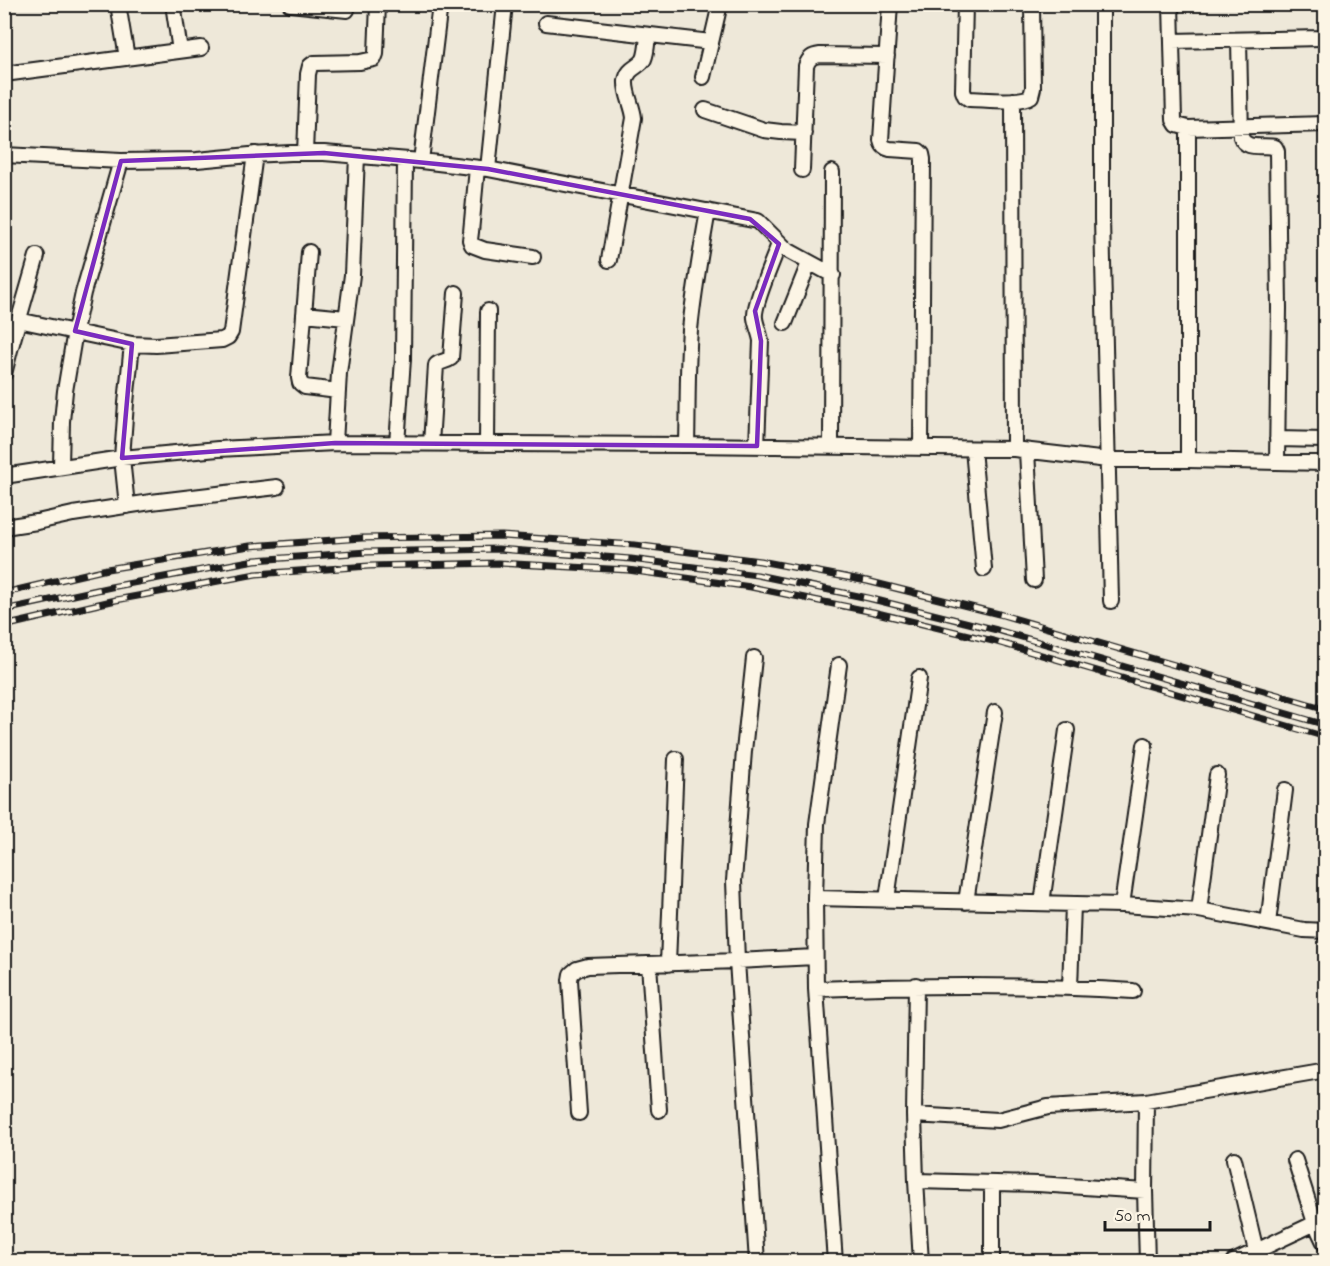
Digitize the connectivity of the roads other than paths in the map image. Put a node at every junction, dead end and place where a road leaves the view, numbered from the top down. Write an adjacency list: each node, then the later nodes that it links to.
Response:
1 (118, 4): 24 (street)
2 (173, 4): 22 (street)
3 (290, 4): 13 (street)
4 (378, 4): 33 (street)
5 (440, 4): 39 (street)
6 (505, 4): 40 (street)
7 (720, 4): 20 (street)
8 (890, 4): 23 (street)
9 (965, 4): 27 (street)
10 (1032, 4): 27 (street)
11 (1102, 4): 75 (street)
12 (1171, 4): 19 (street)
13 (312, 5): 14 (street)
14 (347, 10)
15 (546, 23): 16 (street)
16 (648, 35): 20 (street); 43 (street)
17 (1326, 36): 18 (street)
18 (1239, 40): 19 (street); 30 (street)
19 (1172, 41): 31 (street)
20 (711, 42): 26 (street)
21 (201, 48): 22 (street)
22 (180, 51): 24 (street)
23 (887, 56): 32 (street); 71 (street)
24 (127, 58): 25 (street)
25 (4, 74)
26 (703, 76)
27 (1013, 100): 73 (street)
28 (705, 110): 32 (street)
29 (1326, 124): 30 (street)
30 (1240, 126): 31 (street); 62 (street)
31 (1188, 128): 76 (street)
32 (804, 133): 41 (street)
33 (305, 153): 34 (street); 36 (street)
34 (255, 154): 38 (street); 59 (street)
35 (4, 155): 38 (street)
36 (357, 156): 37 (street); 55 (street)
37 (405, 160): 39 (street); 65 (street)
38 (120, 161): 58 (street)
39 (421, 161): 40 (street)
40 (482, 168): 43 (street); 48 (street)
41 (802, 170)
42 (832, 171): 51 (street)
43 (620, 194): 44 (street); 49 (street)
44 (708, 211): 45 (street); 68 (street)
45 (779, 244): 50 (street); 69 (street)
46 (309, 252): 54 (street)
47 (37, 256): 56 (street)
48 (533, 257)
49 (609, 260)
50 (809, 263): 51 (street); 57 (street)
51 (833, 275): 70 (street)
52 (456, 293): 66 (street)
53 (488, 311): 67 (street)
54 (304, 314): 55 (street); 61 (street)
55 (346, 318): 61 (street)
56 (18, 321): 58 (street); 60 (street)
57 (785, 323)
58 (75, 331): 59 (street); 79 (street)
59 (132, 344): 74 (street)
60 (4, 374)
61 (338, 391): 64 (street)
62 (1277, 439): 63 (street); 77 (street)
63 (1326, 440)
64 (335, 443): 65 (street); 74 (street)
65 (397, 444): 66 (street)
66 (431, 444): 67 (street)
67 (487, 444): 68 (street)
68 (687, 445): 69 (street)
69 (757, 446): 70 (street)
70 (831, 447): 71 (street)
71 (921, 448): 72 (street)
72 (973, 449): 73 (street); 84 (street)
73 (1020, 450): 75 (street); 85 (street)
74 (122, 458): 79 (street); 82 (street)
75 (1108, 460): 76 (street); 86 (street)
76 (1188, 460): 77 (street)
77 (1277, 462): 78 (street)
78 (1326, 463)
79 (61, 466): 80 (street)
80 (4, 476)
81 (277, 487): 82 (street)
82 (127, 506): 83 (street)
83 (4, 527)
84 (984, 569)
85 (1034, 580)
86 (1111, 601)
87 (754, 658): 106 (street)
88 (839, 666): 96 (street)
89 (919, 678): 97 (street)
90 (994, 712): 98 (street)
91 (1067, 730): 99 (street)
92 (1145, 745): 101 (street)
93 (676, 759): 108 (street)
94 (1217, 775): 102 (street)
95 (1285, 790): 103 (street)
96 (815, 898): 97 (street); 105 (street)
97 (887, 899): 98 (street)
98 (966, 902): 99 (street)
99 (1042, 903): 100 (street)
100 (1073, 905): 101 (street); 110 (street)
101 (1122, 905): 102 (street)
102 (1198, 910): 103 (street)
103 (1268, 923): 104 (street)
104 (1326, 930)
105 (815, 957): 106 (street); 111 (street)
106 (737, 962): 108 (street); 127 (street)
107 (649, 964): 108 (street); 115 (street); 116 (street)
108 (668, 964)
109 (916, 985): 110 (street); 111 (street); 117 (street)
110 (1070, 987): 112 (street)
111 (816, 989): 128 (street)
112 (1132, 992)
113 (1326, 1070): 114 (street)
114 (1146, 1101): 117 (street); 122 (street)
115 (659, 1110)
116 (579, 1113)
117 (914, 1115): 120 (street)
118 (1234, 1159): 125 (street)
119 (1295, 1160): 123 (street)
120 (916, 1181): 121 (street); 129 (street)
121 (992, 1183): 122 (street); 130 (street)
122 (1145, 1191): 131 (street)
123 (1320, 1221): 124 (street); 125 (street)
124 (1326, 1246)
125 (1256, 1251): 126 (street)
126 (1233, 1261)
127 (757, 1262)
128 (835, 1262)
129 (921, 1262)
130 (992, 1262)
131 (1147, 1262)

